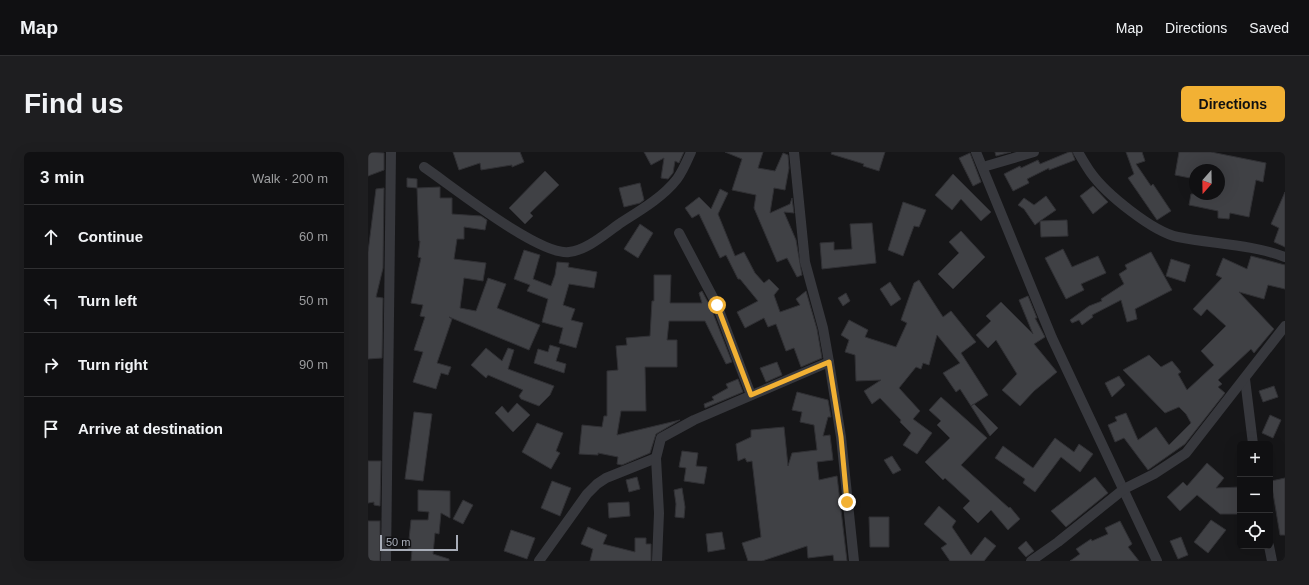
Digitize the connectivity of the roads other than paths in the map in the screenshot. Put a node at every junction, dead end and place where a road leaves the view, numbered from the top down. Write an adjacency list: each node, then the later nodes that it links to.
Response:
1 (391, 152): 19 (street)
2 (691, 152): 7 (street)
3 (794, 152): 12 (street)
4 (976, 152): 8 (street)
5 (1034, 152): 8 (street)
6 (1078, 152): 10 (street)
7 (424, 166)
8 (983, 167): 17 (street)
9 (679, 233): 14 (street)
10 (1285, 257)
11 (1285, 326): 13 (street)
12 (829, 362): 14 (street); 22 (street)
13 (1245, 379): 15 (street); 17 (street)
14 (751, 395): 16 (street)
15 (1253, 441)
16 (656, 458): 20 (street); 21 (street)
17 (1124, 489): 23 (street); 24 (street)
18 (1270, 549): 25 (street)
19 (386, 561)
20 (539, 561)
21 (657, 561)
22 (854, 561)
23 (1031, 561)
24 (1157, 561)
25 (1272, 561)

